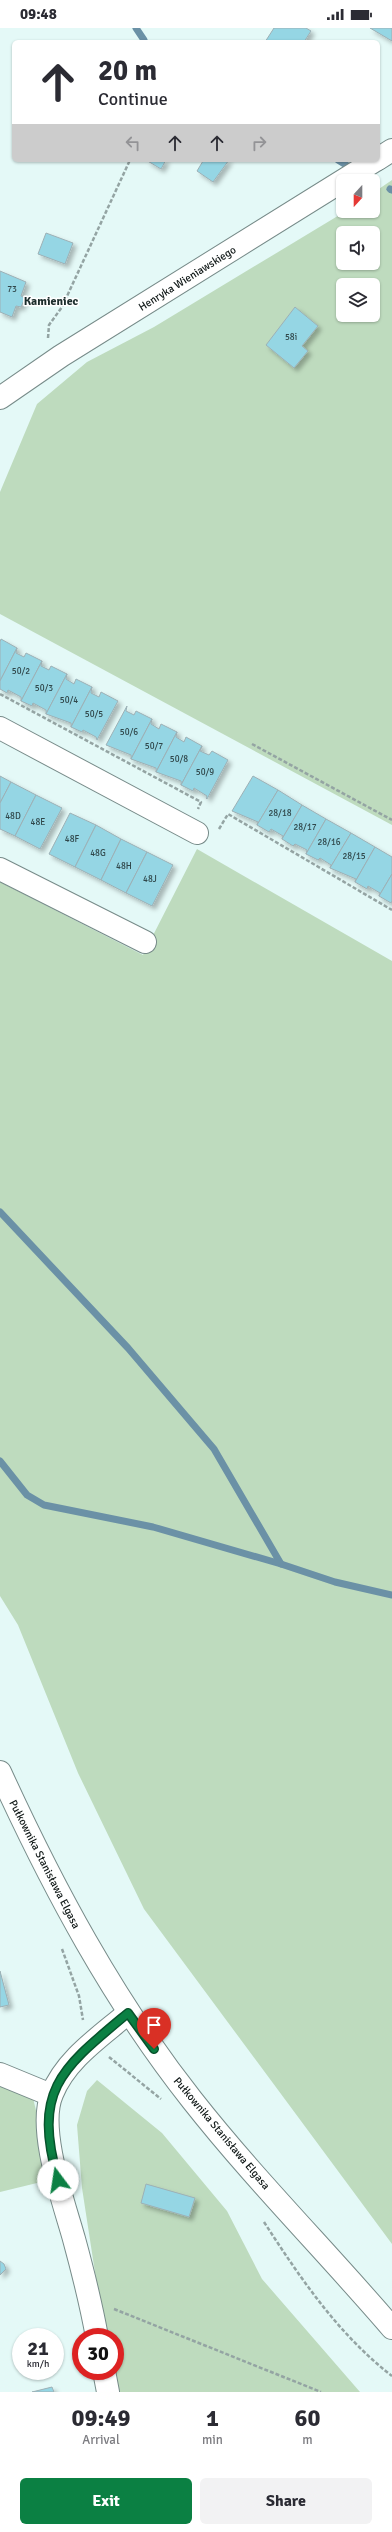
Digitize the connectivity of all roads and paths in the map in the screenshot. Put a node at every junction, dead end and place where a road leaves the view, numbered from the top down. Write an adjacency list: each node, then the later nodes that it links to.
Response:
1 (392, 150): 2 (street, Henryka Wieniawskiego)
2 (380, 157)
3 (129, 162): 5 (path)
4 (372, 162): 5 (street, Henryka Wieniawskiego)
5 (61, 356): 6 (street, Henryka Wieniawskiego)
6 (0, 398)
7 (0, 694): 11 (path)
8 (0, 728): 11 (street)
9 (252, 744): 10 (path)
10 (392, 820)
11 (200, 831): 13 (path)
12 (0, 869): 14 (street)
13 (392, 910)
14 (145, 942)
15 (0, 1772): 16 (street, Pułkownika Stanisława Elgasa)
16 (128, 2013): 18 (street); 22 (street, Pułkownika Stanisława Elgasa)
17 (0, 2074): 18 (street)
18 (51, 2095): 20 (street)
19 (262, 2220): 23 (path)
20 (90, 2299): 21 (street); 26 (path)
21 (95, 2328)
22 (392, 2328)
23 (392, 2376)
24 (106, 2380): 25 (street)
25 (108, 2392)
26 (321, 2392)

